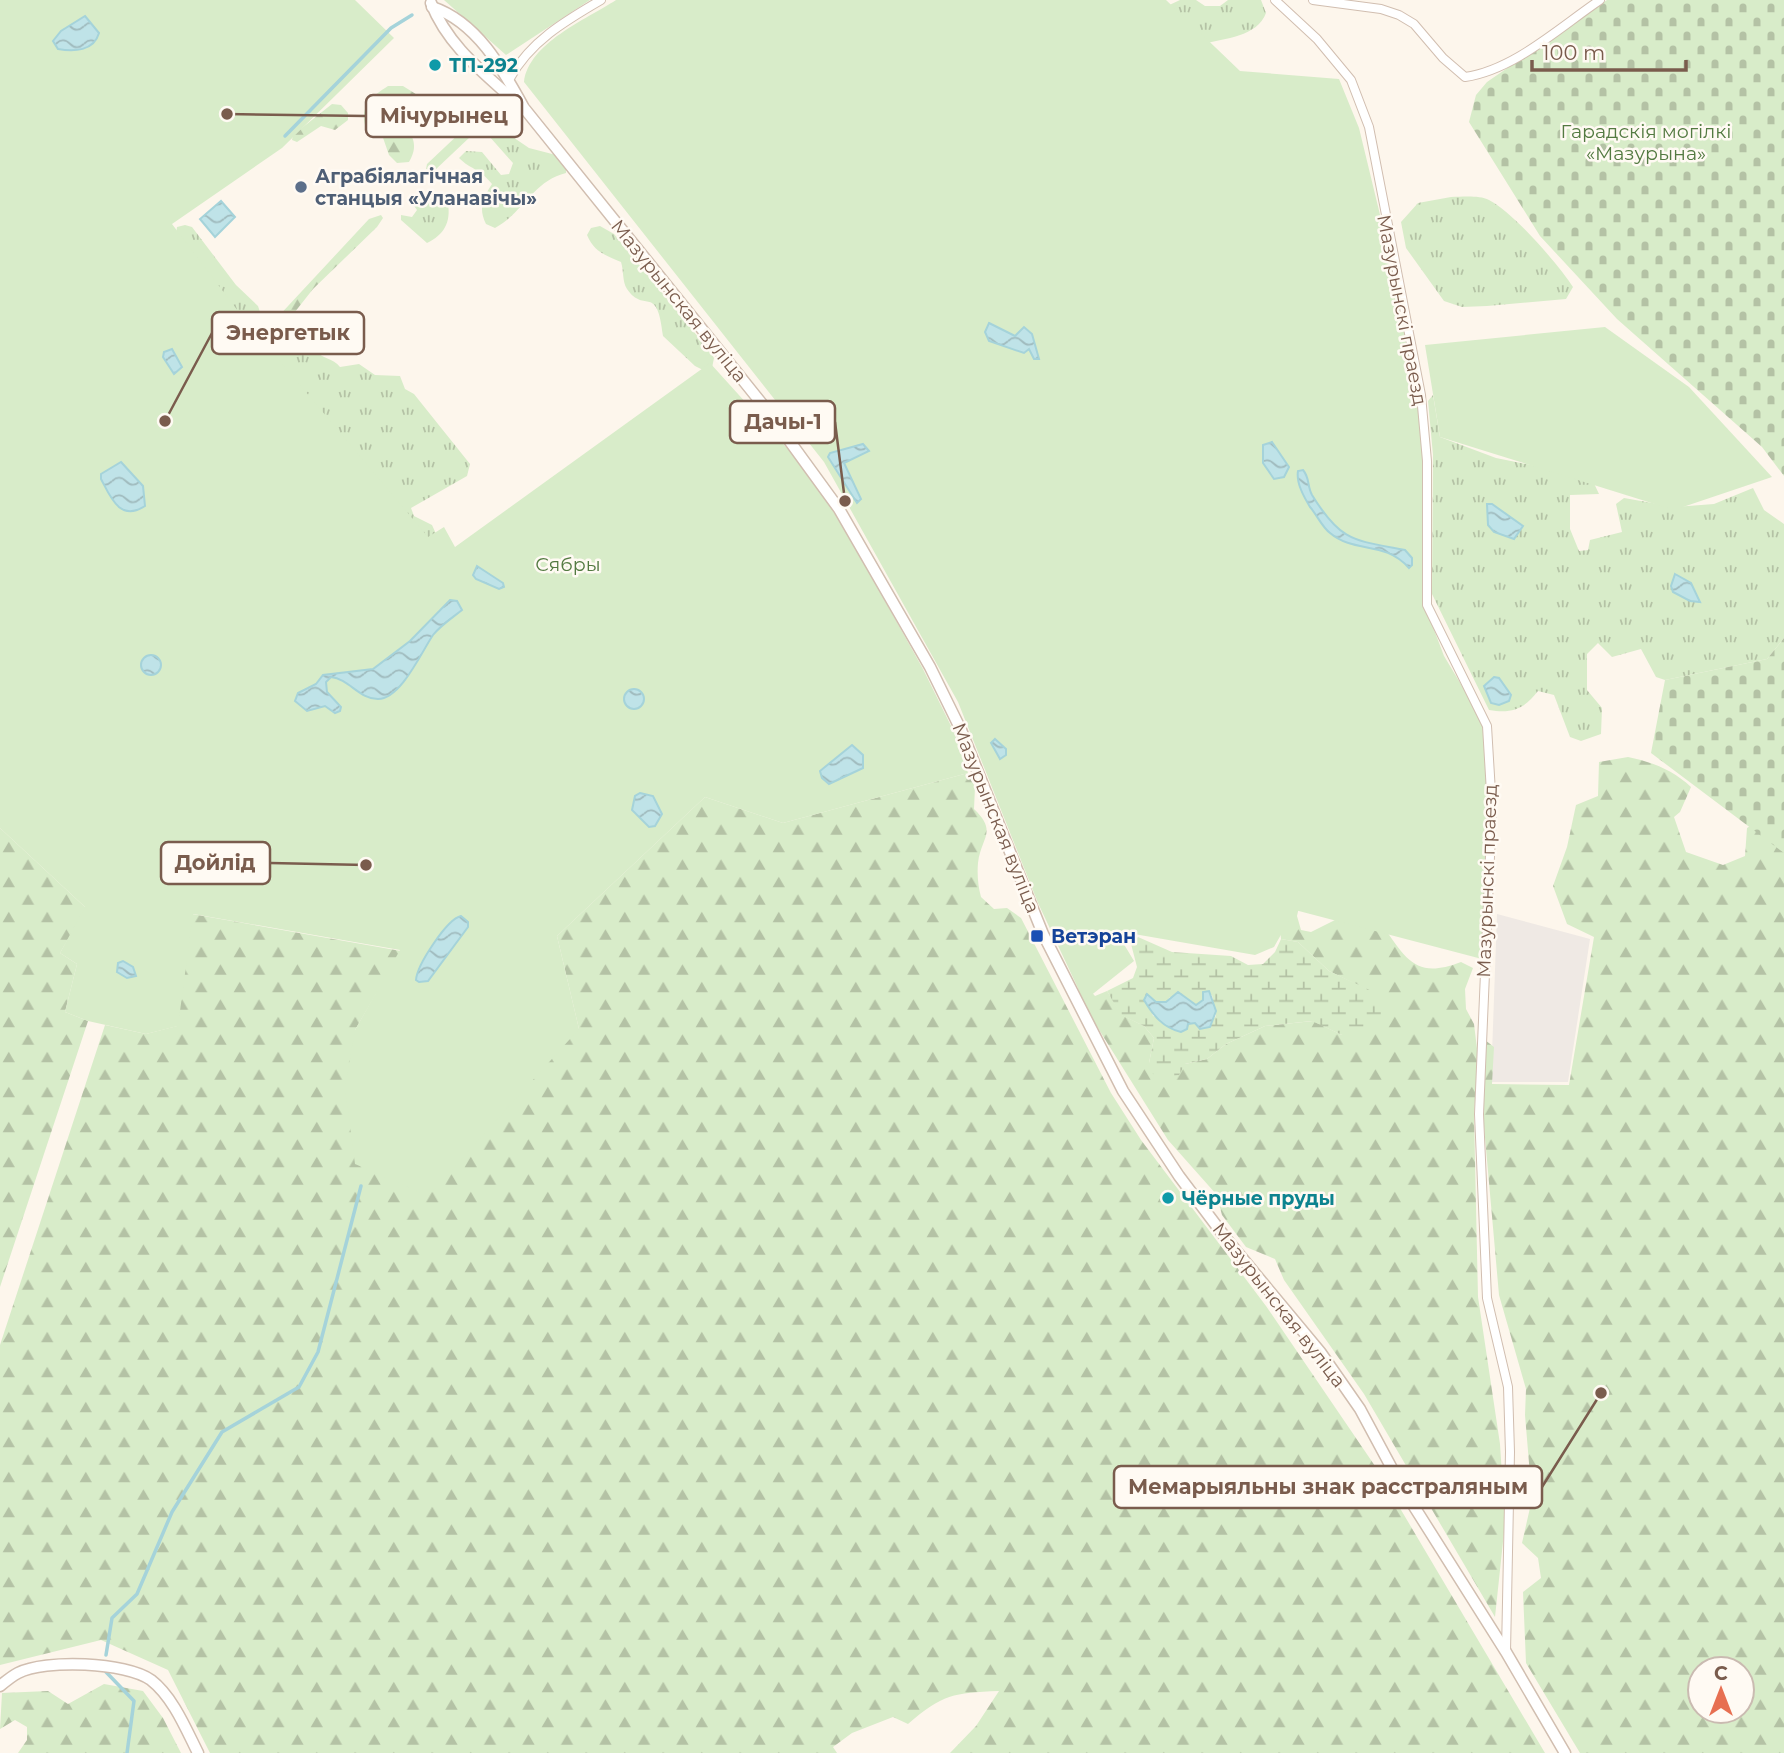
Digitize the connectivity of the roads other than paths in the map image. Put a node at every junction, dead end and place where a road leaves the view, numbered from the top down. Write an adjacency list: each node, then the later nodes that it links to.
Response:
1 (601, 0): 6 (street)
2 (1275, 0): 8 (street, Мазурынскі праезд)
3 (1314, 0): 4 (street)
4 (1600, 0)
5 (431, 3): 6 (street, Мазурынская вуліца); 7 (street)
6 (509, 80): 7 (street, Мазурынская вуліца)
7 (524, 108): 8 (street, Мазурынская вуліца)
8 (1506, 1652): 11 (street, Мазурынская вуліца)
9 (0, 1686): 10 (street)
10 (198, 1753)
11 (1565, 1753)

